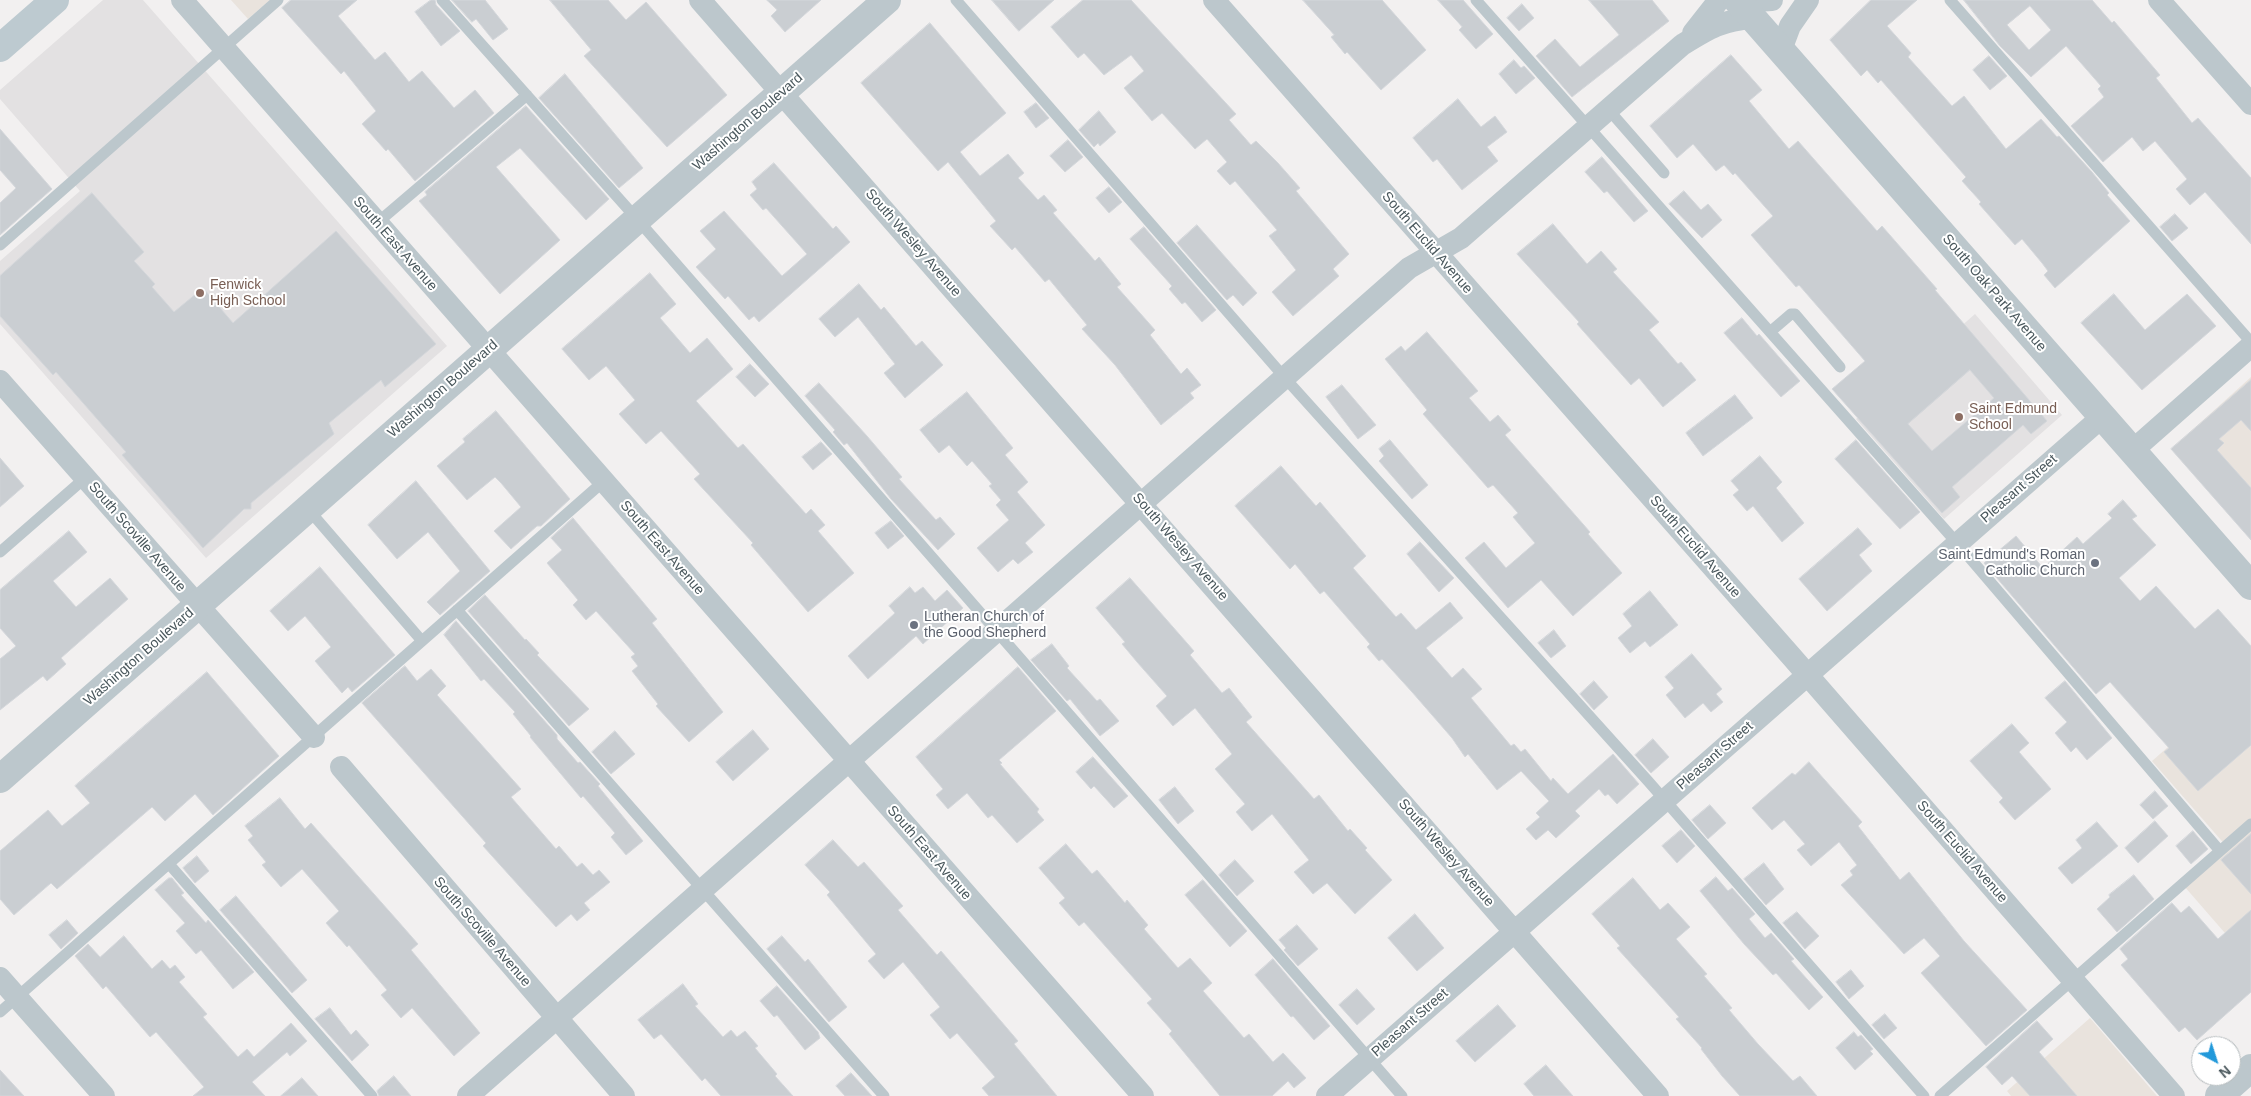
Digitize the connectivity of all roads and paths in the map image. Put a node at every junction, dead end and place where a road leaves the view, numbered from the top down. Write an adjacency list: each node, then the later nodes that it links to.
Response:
1 (55, 0): 15 (main road)
2 (182, 0): 16 (street, South East Avenue)
3 (278, 0): 16 (lane)
4 (442, 0): 19 (lane)
5 (700, 0): 18 (street, South Wesley Avenue)
6 (887, 0): 18 (street, Washington Boulevard)
7 (956, 0): 33 (lane)
8 (1214, 0): 27 (street, South Euclid Avenue)
9 (1476, 0): 22 (lane)
10 (1808, 0): 17 (street)
11 (1950, 0): 29 (lane)
12 (2159, 0): 20 (street)
13 (1744, 4): 14 (street); 14 (street); 17 (street, South Oak Park Avenue)
14 (1682, 45): 21 (street)
15 (0, 48)
16 (224, 48): 25 (street, South East Avenue); 26 (lane)
17 (1781, 50): 35 (street, South Oak Park Avenue)
18 (781, 93): 24 (street, Washington Boulevard); 39 (street, South Wesley Avenue)
19 (527, 95): 24 (lane); 25 (lane)
20 (2251, 104)
21 (1608, 109): 22 (street); 23 (lane)
22 (1588, 126): 27 (street); 28 (lane)
23 (1664, 173)
24 (637, 219): 31 (street, Washington Boulevard); 46 (lane)
25 (378, 223): 31 (street, South East Avenue)
26 (0, 245)
27 (1435, 252): 33 (street); 48 (street, South Euclid Avenue)
28 (1770, 332): 32 (lane); 41 (lane)
29 (2251, 342)
30 (2251, 346): 36 (street)
31 (488, 350): 38 (street, South East Avenue); 40 (street, Washington Boulevard)
32 (1840, 367)
33 (1285, 378): 39 (street); 53 (lane)
34 (0, 381): 37 (street, South Scoville Avenue)
35 (2102, 416): 36 (street, South Oak Park Avenue); 41 (street, Pleasant Street)
36 (2132, 451): 43 (street, South Oak Park Avenue)
37 (85, 478): 42 (lane); 44 (street, South Scoville Avenue)
38 (604, 481): 45 (lane); 50 (street, South East Avenue)
39 (1142, 503): 46 (street); 58 (street, South Wesley Avenue)
40 (308, 509): 44 (street, Washington Boulevard); 47 (lane)
41 (1957, 544): 48 (street, Pleasant Street); 55 (lane)
42 (0, 552)
43 (2251, 586)
44 (198, 605): 49 (street, South Scoville Avenue); 52 (street, Washington Boulevard)
45 (457, 610): 47 (lane); 57 (lane)
46 (996, 631): 50 (street); 64 (lane)
47 (422, 642): 49 (lane)
48 (1807, 674): 53 (street, Pleasant Street); 60 (street, South Euclid Avenue)
49 (314, 737): 56 (lane)
50 (849, 761): 57 (street); 71 (street, South East Avenue)
51 (341, 767): 63 (street, South Scoville Avenue)
52 (0, 779)
53 (1665, 800): 58 (street, Pleasant Street); 75 (lane)
54 (2251, 824): 55 (lane)
55 (2220, 851): 60 (lane)
56 (169, 864): 61 (lane); 67 (lane)
57 (703, 889): 63 (street); 70 (lane)
58 (1514, 932): 64 (street, Pleasant Street); 74 (street, South Wesley Avenue)
59 (0, 978): 61 (street)
60 (2074, 980): 76 (lane); 77 (street, South Euclid Avenue)
61 (17, 997): 62 (lane); 66 (street)
62 (0, 1012)
63 (556, 1019): 68 (street); 69 (street, South Scoville Avenue)
64 (1370, 1059): 72 (street, Pleasant Street); 73 (lane)
65 (2251, 1068): 78 (street)
66 (104, 1096)
67 (372, 1096)
68 (468, 1096)
69 (624, 1096)
70 (884, 1096)
71 (1143, 1096)
72 (1327, 1096)
73 (1402, 1096)
74 (1658, 1096)
75 (1924, 1096)
76 (1940, 1096)
77 (2174, 1096)
78 (2219, 1096)

